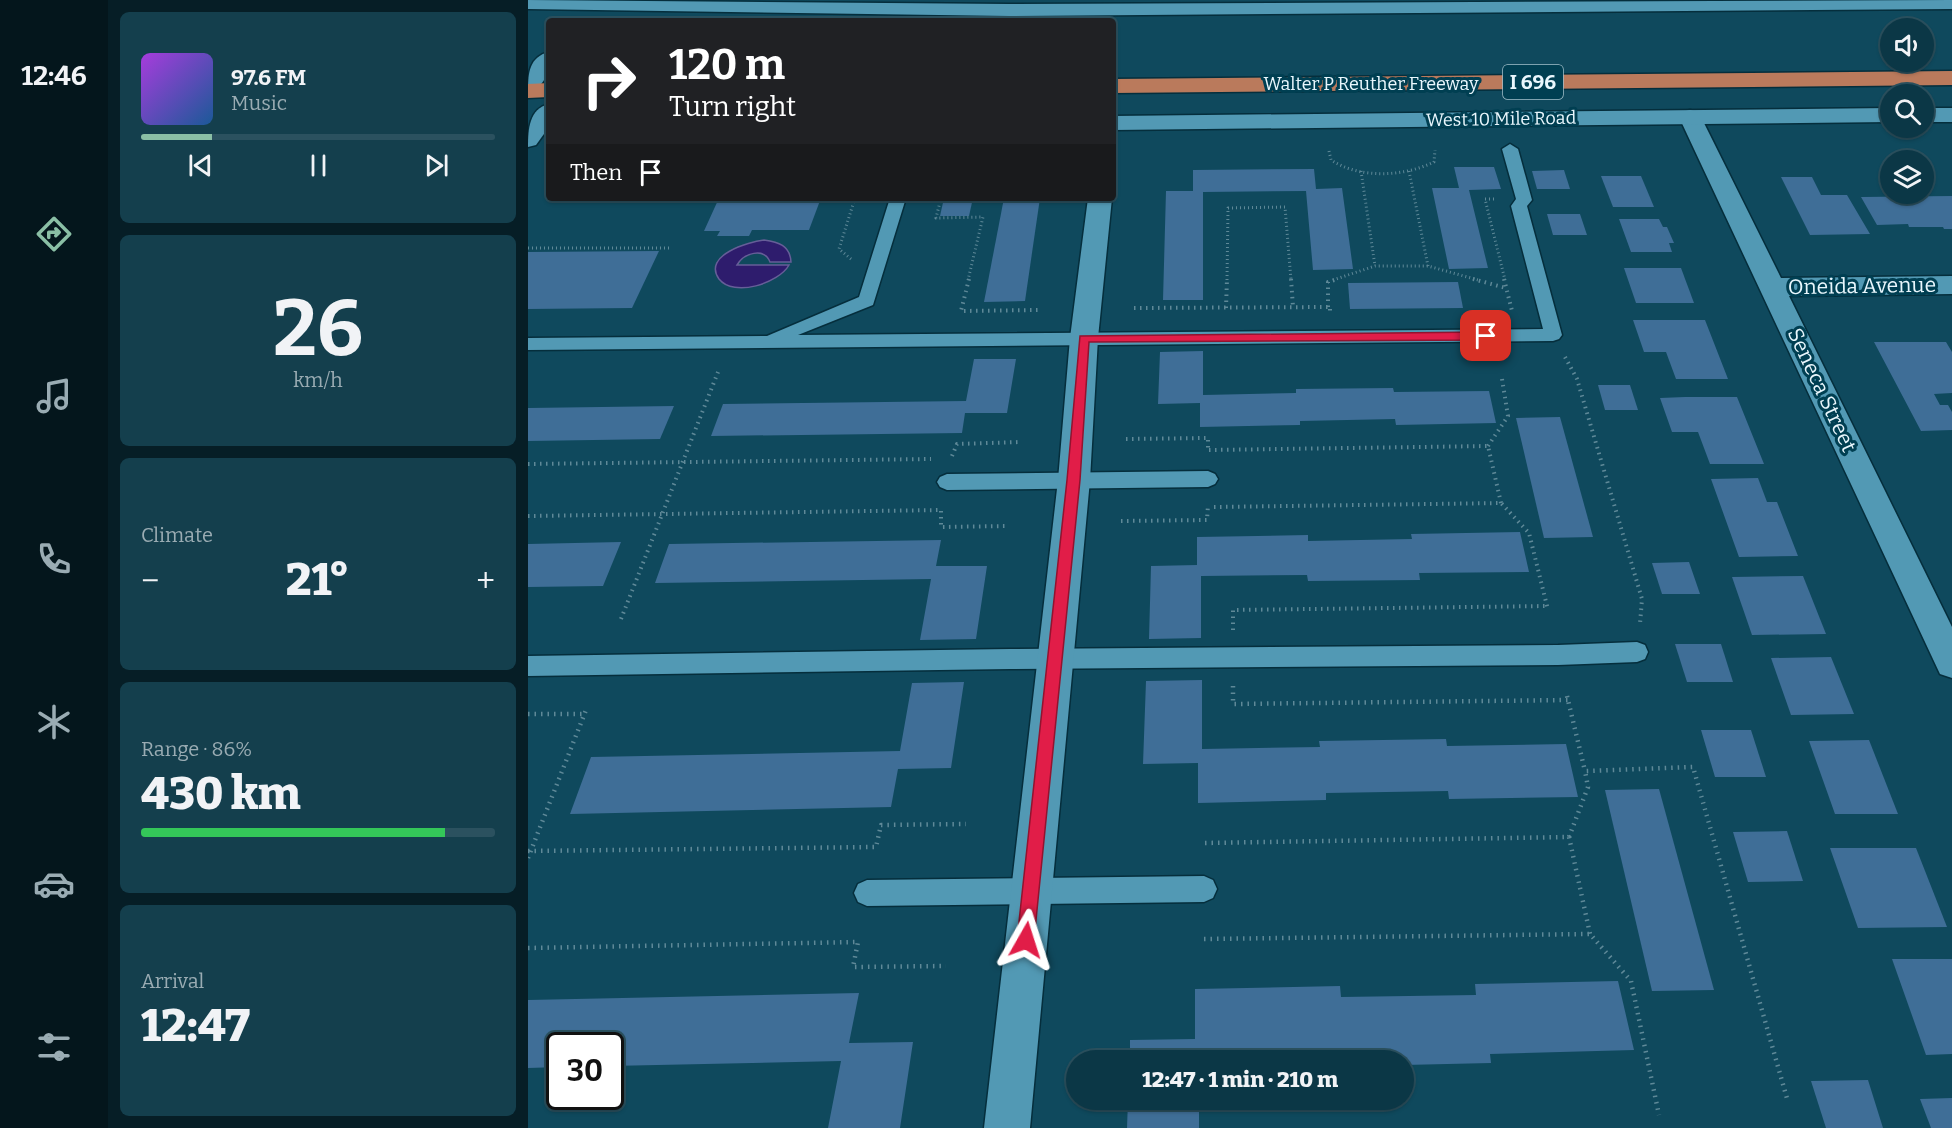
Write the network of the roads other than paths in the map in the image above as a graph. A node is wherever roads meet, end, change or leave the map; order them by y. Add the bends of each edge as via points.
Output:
1 (528, 3) edge
2 (1952, 3) edge
3 (717, 6) junction
4 (626, 11) edge
5 (569, 14) edge
6 (679, 18) edge
7 (546, 62) edge
8 (1952, 78) edge
9 (528, 84) edge
10 (1116, 86) edge
11 (546, 90) edge
12 (528, 91) edge
13 (1880, 115) edge
14 (1934, 115) edge
15 (1952, 115) edge
16 (1690, 117) junction
17 (1116, 123) edge
18 (1510, 149) dead end
19 (897, 201) edge
20 (1100, 201) edge
21 (1952, 285) edge
22 (1773, 287) junction
23 (1084, 338) junction
24 (763, 343) junction
25 (528, 344) edge
26 (1208, 479) dead end
27 (1074, 480) junction
28 (947, 482) dead end
29 (1637, 651) dead end
30 (1056, 659) junction
31 (1952, 663) edge
32 (528, 666) edge
33 (1204, 889) dead end
34 (867, 893) dead end
35 (1030, 893) junction
36 (1007, 1128) edge

1 - 5 main road
2 - 3 main road via 1009,10
3 - 4 main road
3 - 6 main road
4 - 5 main road
7 - 9 main road
8 - 10 highway, Walter P Reuther Freeway / I 696
11 - 12 highway
13 - 16 main road, West 10 Mile Road
14 - 15 main road
16 - 17 main road, West 10 Mile Road
16 - 22 main road, Seneca Street
18 - 23 lane via 1524,200 1519,206 1553,335
19 - 24 lane via 867,301
20 - 23 main road
21 - 22 main road, Oneida Avenue
22 - 31 main road, Seneca Street
23 - 24 lane
23 - 27 main road
24 - 25 lane
26 - 27 lane
27 - 28 lane
27 - 30 main road
29 - 30 lane via 1558,656
30 - 32 lane
30 - 35 main road
33 - 35 lane
34 - 35 lane
35 - 36 main road

